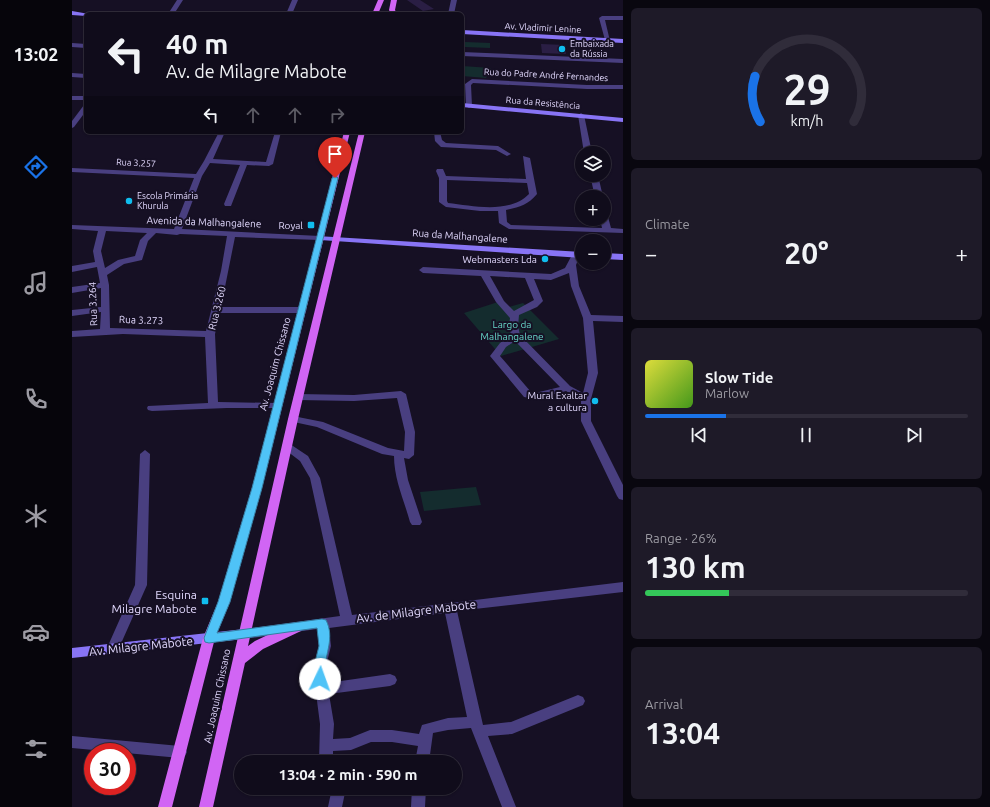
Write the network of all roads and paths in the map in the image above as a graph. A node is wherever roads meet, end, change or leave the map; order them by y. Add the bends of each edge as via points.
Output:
1 (180, 0) edge
2 (295, 0) edge
3 (381, 0) edge
4 (394, 0) edge
5 (454, 0) edge
6 (172, 12) edge
7 (290, 12) edge
8 (376, 12) edge
9 (394, 12) edge
10 (451, 12) edge
11 (72, 13) edge
12 (84, 14) edge
13 (623, 18) edge
14 (464, 32) edge
15 (608, 40) junction
16 (623, 41) edge
17 (72, 45) edge
18 (84, 46) edge
19 (464, 54) edge
20 (623, 61) edge
21 (72, 75) edge
22 (84, 76) edge
23 (623, 87) edge
24 (72, 98) edge
25 (84, 98) edge
26 (466, 106) edge
27 (83, 115) edge
28 (581, 116) junction
29 (623, 120) edge
30 (72, 126) edge
31 (221, 134) edge
32 (277, 134) edge
33 (346, 134) edge
34 (362, 134) edge
35 (437, 134) edge
36 (587, 146) edge
37 (507, 154) dead end
38 (526, 158) dead end
39 (208, 161) junction
40 (244, 163) junction
41 (72, 170) edge
42 (198, 176) junction
43 (531, 181) junction
44 (228, 204) dead end
45 (502, 209) junction
46 (606, 226) edge
47 (72, 227) edge
48 (102, 229) junction
49 (607, 230) junction
50 (623, 231) edge
51 (154, 232) junction
52 (177, 233) junction
53 (231, 235) junction
54 (320, 238) junction
55 (336, 239) junction
56 (575, 255) edge
57 (611, 256) edge
58 (623, 257) edge
59 (575, 262) edge
60 (99, 264) junction
61 (573, 266) junction
62 (72, 269) edge
63 (423, 270) dead end
64 (102, 274) junction
65 (484, 274) junction
66 (529, 276) junction
67 (105, 285) junction
68 (72, 290) edge
69 (106, 309) junction
70 (217, 310) junction
71 (303, 310) junction
72 (72, 313) edge
73 (514, 317) junction
74 (588, 318) junction
75 (623, 319) edge
76 (105, 331) junction
77 (72, 334) edge
78 (210, 334) junction
79 (516, 336) junction
80 (567, 388) junction
81 (298, 397) junction
82 (586, 399) junction
83 (213, 405) junction
84 (276, 406) junction
85 (152, 408) dead end
86 (293, 419) junction
87 (287, 446) junction
88 (145, 454) dead end
89 (399, 454) junction
90 (623, 496) edge
91 (416, 522) dead end
92 (623, 587) edge
93 (450, 607) junction
94 (347, 620) junction
95 (322, 623) junction
96 (297, 627) junction
97 (244, 634) junction
98 (209, 638) junction
99 (113, 648) junction
100 (72, 653) edge
101 (238, 661) junction
102 (390, 680) dead end
103 (322, 688) junction
104 (578, 701) dead end
105 (476, 726) junction
106 (425, 741) junction
107 (72, 742) edge
108 (327, 745) junction
109 (180, 752) junction
110 (326, 755) edge
111 (423, 755) edge
112 (338, 795) edge
113 (419, 795) edge
114 (165, 807) edge
115 (206, 807) edge
116 (335, 807) edge
117 (418, 807) edge
118 (509, 807) edge

1 - 6 street
2 - 7 street
3 - 8 main road
4 - 9 main road
5 - 10 street
11 - 12 street
13 - 15 street via 602,18
14 - 15 street, Av. Vladimir Lenine
15 - 16 street, Av. Vladimir Lenine
17 - 18 street
19 - 20 street
21 - 22 street
23 - 26 street, Rua do Padre André Fernandes via 472,81 468,84
24 - 25 street
26 - 28 street, Rua da Resistência
27 - 30 street
28 - 29 street, Rua da Resistência
28 - 36 street
31 - 39 street
32 - 40 street via 268,164
33 - 54 main road, Av. Joaquim Chissano
34 - 55 main road, Av. Joaquim Chissano
35 - 37 street via 439,141 444,145 498,148
38 - 43 street
39 - 40 street
39 - 42 street
40 - 44 street
41 - 42 street, Rua 3.257
42 - 52 street
43 - 45 street via 533,194 530,198 519,205
43 - 45 street via 442,175 443,202 446,204
45 - 49 street via 503,223 509,227
46 - 49 street
47 - 48 street, Avenida da Malhangalene
48 - 51 street, Avenida da Malhangalene
48 - 60 street, Rua 3.264 via 97,251
49 - 50 street
51 - 52 street, Avenida da Malhangalene
51 - 64 street via 144,240 138,258 121,262
52 - 53 street, Avenida da Malhangalene
53 - 54 street, Avenida da Malhangalene
53 - 70 street, Rua 3.260
54 - 55 street, Avenida da Malhangalene
54 - 71 main road, Av. Joaquim Chissano
55 - 56 street, Rua da Malhangalene
55 - 81 main road, Av. Joaquim Chissano
57 - 58 street
59 - 61 street
60 - 62 street
60 - 64 street, Rua 3.264
61 - 66 street via 563,274
61 - 74 street via 575,286
63 - 65 street
64 - 67 street, Rua 3.264
65 - 66 street
65 - 73 street via 500,302
66 - 73 street via 539,301 522,308
67 - 68 street
67 - 69 street, Rua 3.264
69 - 72 street
69 - 76 street, Rua 3.264
70 - 71 street
70 - 78 street, Rua 3.260
71 - 84 main road, Av. Joaquim Chissano
73 - 79 street
74 - 75 street
74 - 82 street via 593,373
76 - 77 street, Rua 3.273
76 - 78 street, Rua 3.273 via 149,330
78 - 83 street, Rua 3.260
79 - 80 street
79 - 80 street via 503,345 495,356 528,395 535,396
80 - 82 street
81 - 86 main road, Av. Joaquim Chissano
81 - 89 street via 354,398 401,394 410,432 410,454
82 - 90 street via 586,420
83 - 84 street
83 - 85 street
84 - 98 main road, Av. Joaquim Chissano via 257,488 224,602
86 - 87 main road, Av. Joaquim Chissano
86 - 89 street via 318,424
87 - 94 street via 304,459 315,478
87 - 97 main road, Av. Joaquim Chissano
88 - 99 street via 141,586
89 - 91 street via 404,487
92 - 93 street, Av. de Milagre Mabote
93 - 94 street, Av. de Milagre Mabote
93 - 105 street
94 - 95 street, Av. de Milagre Mabote
95 - 96 street, Av. de Milagre Mabote
95 - 103 street via 325,646 319,670
96 - 97 street, Av. de Milagre Mabote
96 - 101 main road via 259,646
97 - 98 street, Av. de Milagre Mabote
97 - 101 main road, Av. Joaquim Chissano
98 - 99 street, Av. Milagre Mabote
98 - 109 main road, Av. Joaquim Chissano
99 - 100 street, Av. Milagre Mabote
101 - 115 main road, Av. Joaquim Chissano
102 - 103 street
103 - 108 street
104 - 105 street via 512,728
105 - 106 street via 448,724 427,729
105 - 118 street
106 - 108 street via 370,736 351,744
106 - 111 street
107 - 109 street
108 - 110 street
109 - 114 main road, Av. Joaquim Chissano
112 - 116 street
113 - 117 street

